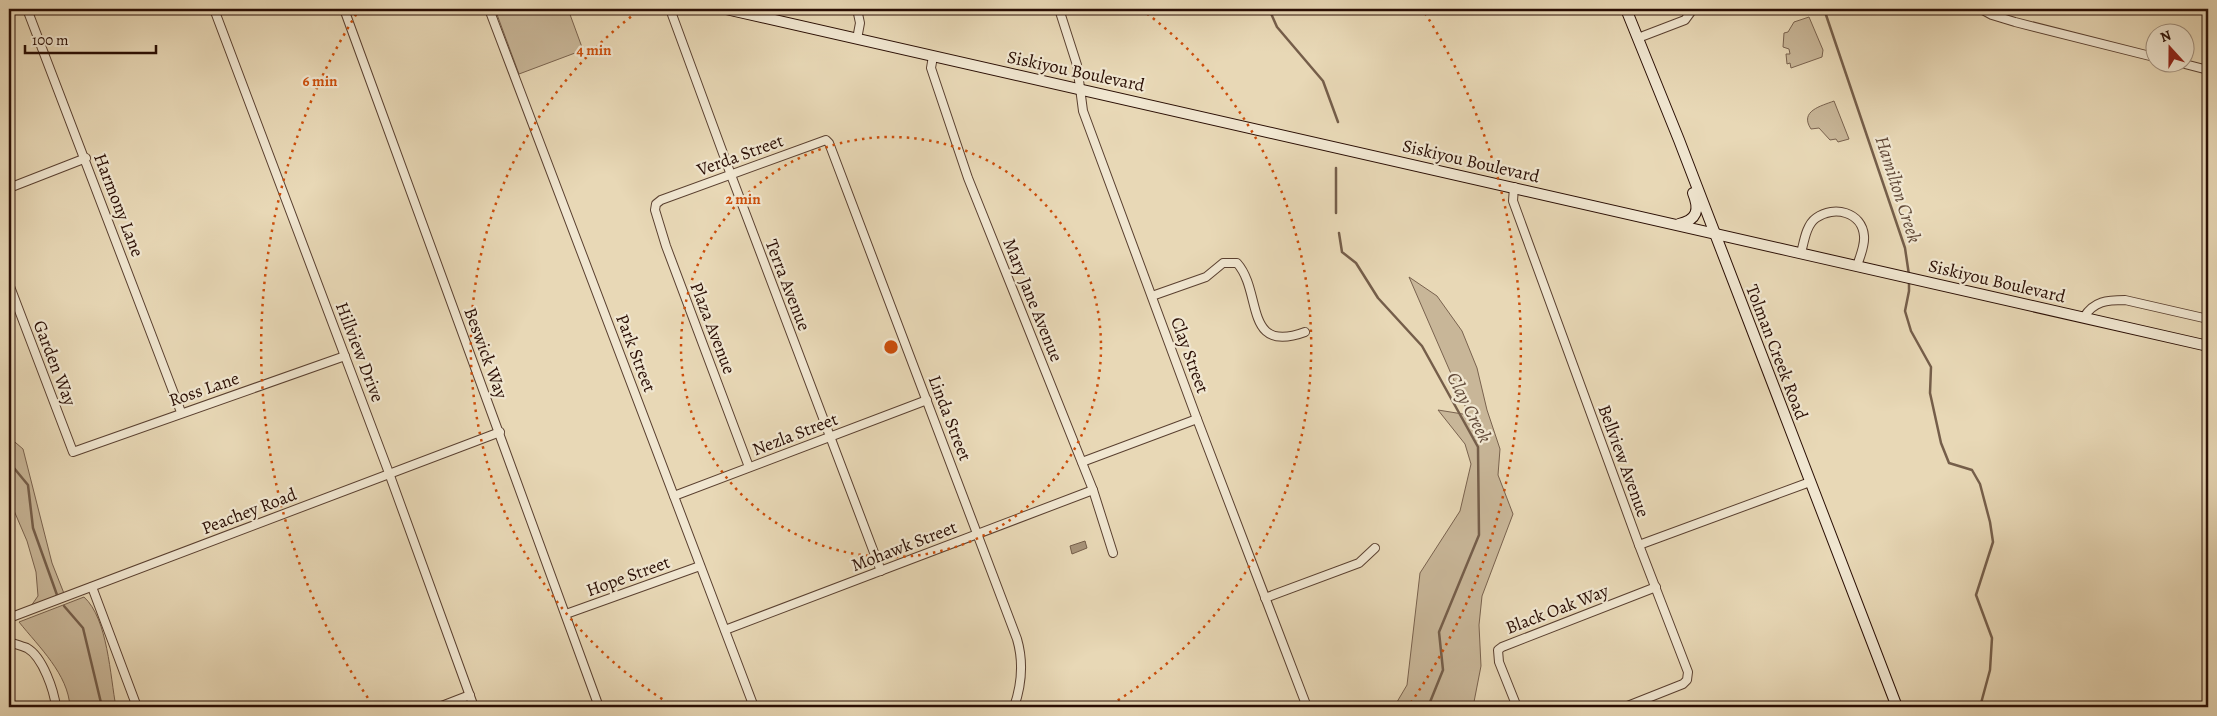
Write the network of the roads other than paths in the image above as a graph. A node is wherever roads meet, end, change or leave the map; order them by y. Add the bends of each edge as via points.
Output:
1 (27, 9) edge
2 (214, 9) edge
3 (344, 9) edge
4 (489, 9) edge
5 (670, 9) edge
6 (726, 9) edge
7 (857, 9) edge
8 (1059, 9) edge
9 (1626, 9) edge
10 (1693, 9) edge
11 (1981, 9) edge
12 (1638, 38) junction
13 (857, 39) junction
14 (2144, 54) edge
15 (934, 56) junction
16 (2194, 66) edge
17 (2208, 70) edge
18 (1080, 89) junction
19 (1679, 140) junction
20 (829, 143) joint
21 (86, 158) junction
22 (730, 175) junction
23 (9, 188) edge
24 (1514, 188) junction
25 (661, 200) joint
26 (1676, 224) junction
27 (1715, 233) junction
28 (1801, 253) junction
29 (1857, 266) junction
30 (9, 284) edge
31 (1152, 296) junction
32 (2084, 317) junction
33 (2208, 319) edge
34 (1305, 332) dead end
35 (2208, 346) edge
36 (345, 356) junction
37 (927, 400) junction
38 (182, 412) junction
39 (1197, 419) junction
40 (500, 432) junction
41 (829, 436) junction
42 (73, 452) joint
43 (1082, 462) junction
44 (749, 467) junction
45 (389, 473) junction
46 (1810, 482) junction
47 (1093, 490) junction
48 (674, 496) junction
49 (977, 535) junction
50 (1639, 545) junction
51 (1375, 548) dead end
52 (1113, 553) dead end
53 (700, 566) junction
54 (881, 571) junction
55 (92, 587) junction
56 (1656, 587) junction
57 (1265, 598) junction
58 (566, 614) junction
59 (9, 618) edge
60 (724, 630) junction
61 (9, 642) edge
62 (470, 695) junction
63 (56, 707) edge
64 (137, 707) edge
65 (439, 707) edge
66 (474, 707) edge
67 (599, 707) edge
68 (754, 707) edge
69 (1014, 707) edge
70 (1307, 707) edge
71 (1517, 707) edge
72 (1625, 707) edge
73 (1897, 707) edge

1 - 21 street, Harmony Lane
2 - 36 street, Hillview Drive
3 - 40 street, Beswick Way
4 - 48 street, Park Street
5 - 22 street, Terra Avenue
6 - 13 main road, Siskiyou Boulevard
7 - 13 street via 860,23
8 - 18 street, Clay Street via 1072,45
9 - 12 main road, Tolman Creek Road
10 - 12 street via 1685,20
11 - 14 street via 2015,22
12 - 19 main road, Tolman Creek Road
13 - 15 main road, Siskiyou Boulevard
15 - 18 main road, Siskiyou Boulevard
15 - 43 street, Mary Jane Avenue via 931,68 934,80 968,178
16 - 17 street
18 - 24 main road, Siskiyou Boulevard
18 - 31 street, Clay Street via 1083,111
19 - 26 main road via 1679,158 1697,209 1693,219
19 - 27 main road, Tolman Creek Road
20 - 22 street, Verda Street via 822,140
20 - 37 street, Linda Street
21 - 23 street
21 - 38 street, Harmony Lane
22 - 25 street, Verda Street
22 - 41 street, Terra Avenue
24 - 26 main road, Siskiyou Boulevard
24 - 50 street, Bellview Avenue via 1513,201
25 - 44 street, Plaza Avenue via 655,210 660,227
26 - 27 main road, Siskiyou Boulevard
27 - 28 main road, Siskiyou Boulevard
27 - 46 main road, Tolman Creek Road
28 - 29 main road, Siskiyou Boulevard
28 - 29 street via 1815,218 1827,213 1848,213 1858,219 1864,236
29 - 32 main road, Siskiyou Boulevard
30 - 42 street, Garden Way
31 - 34 street via 1206,277 1223,263 1237,263 1244,273 1256,316 1264,330 1280,337
31 - 39 street, Clay Street
32 - 33 street via 2094,304 2125,300
32 - 35 main road, Siskiyou Boulevard
36 - 38 street, Ross Lane
36 - 45 street, Hillview Drive
37 - 41 street, Nezla Street
37 - 49 street, Linda Street
38 - 42 street, Ross Lane
39 - 43 street
39 - 57 street, Clay Street
40 - 45 street, Peachey Road
40 - 58 street, Beswick Way
41 - 44 street, Nezla Street
41 - 54 street, Terra Avenue
43 - 47 street, Mary Jane Avenue
44 - 48 street, Nezla Street
45 - 55 street, Peachey Road
45 - 62 street, Hillview Drive
46 - 50 street
46 - 73 main road, Tolman Creek Road
47 - 49 street, Mohawk Street
47 - 52 street, Mary Jane Avenue
48 - 53 street, Park Street
49 - 54 street, Mohawk Street
49 - 69 street, Linda Street via 1021,654 1021,683
50 - 56 street, Bellview Avenue
51 - 57 street via 1359,563
53 - 58 street, Hope Street
53 - 60 street, Park Street
54 - 60 street, Mohawk Street
55 - 59 street, Peachey Road
55 - 64 street
56 - 71 street, Black Oak Way via 1498,650 1499,662
56 - 72 street, Bellview Avenue via 1688,676 1677,688
57 - 70 street, Clay Street
58 - 67 street, Beswick Way
60 - 68 street, Park Street
61 - 63 street via 34,654 51,683
62 - 65 street
62 - 66 street, Hillview Drive

